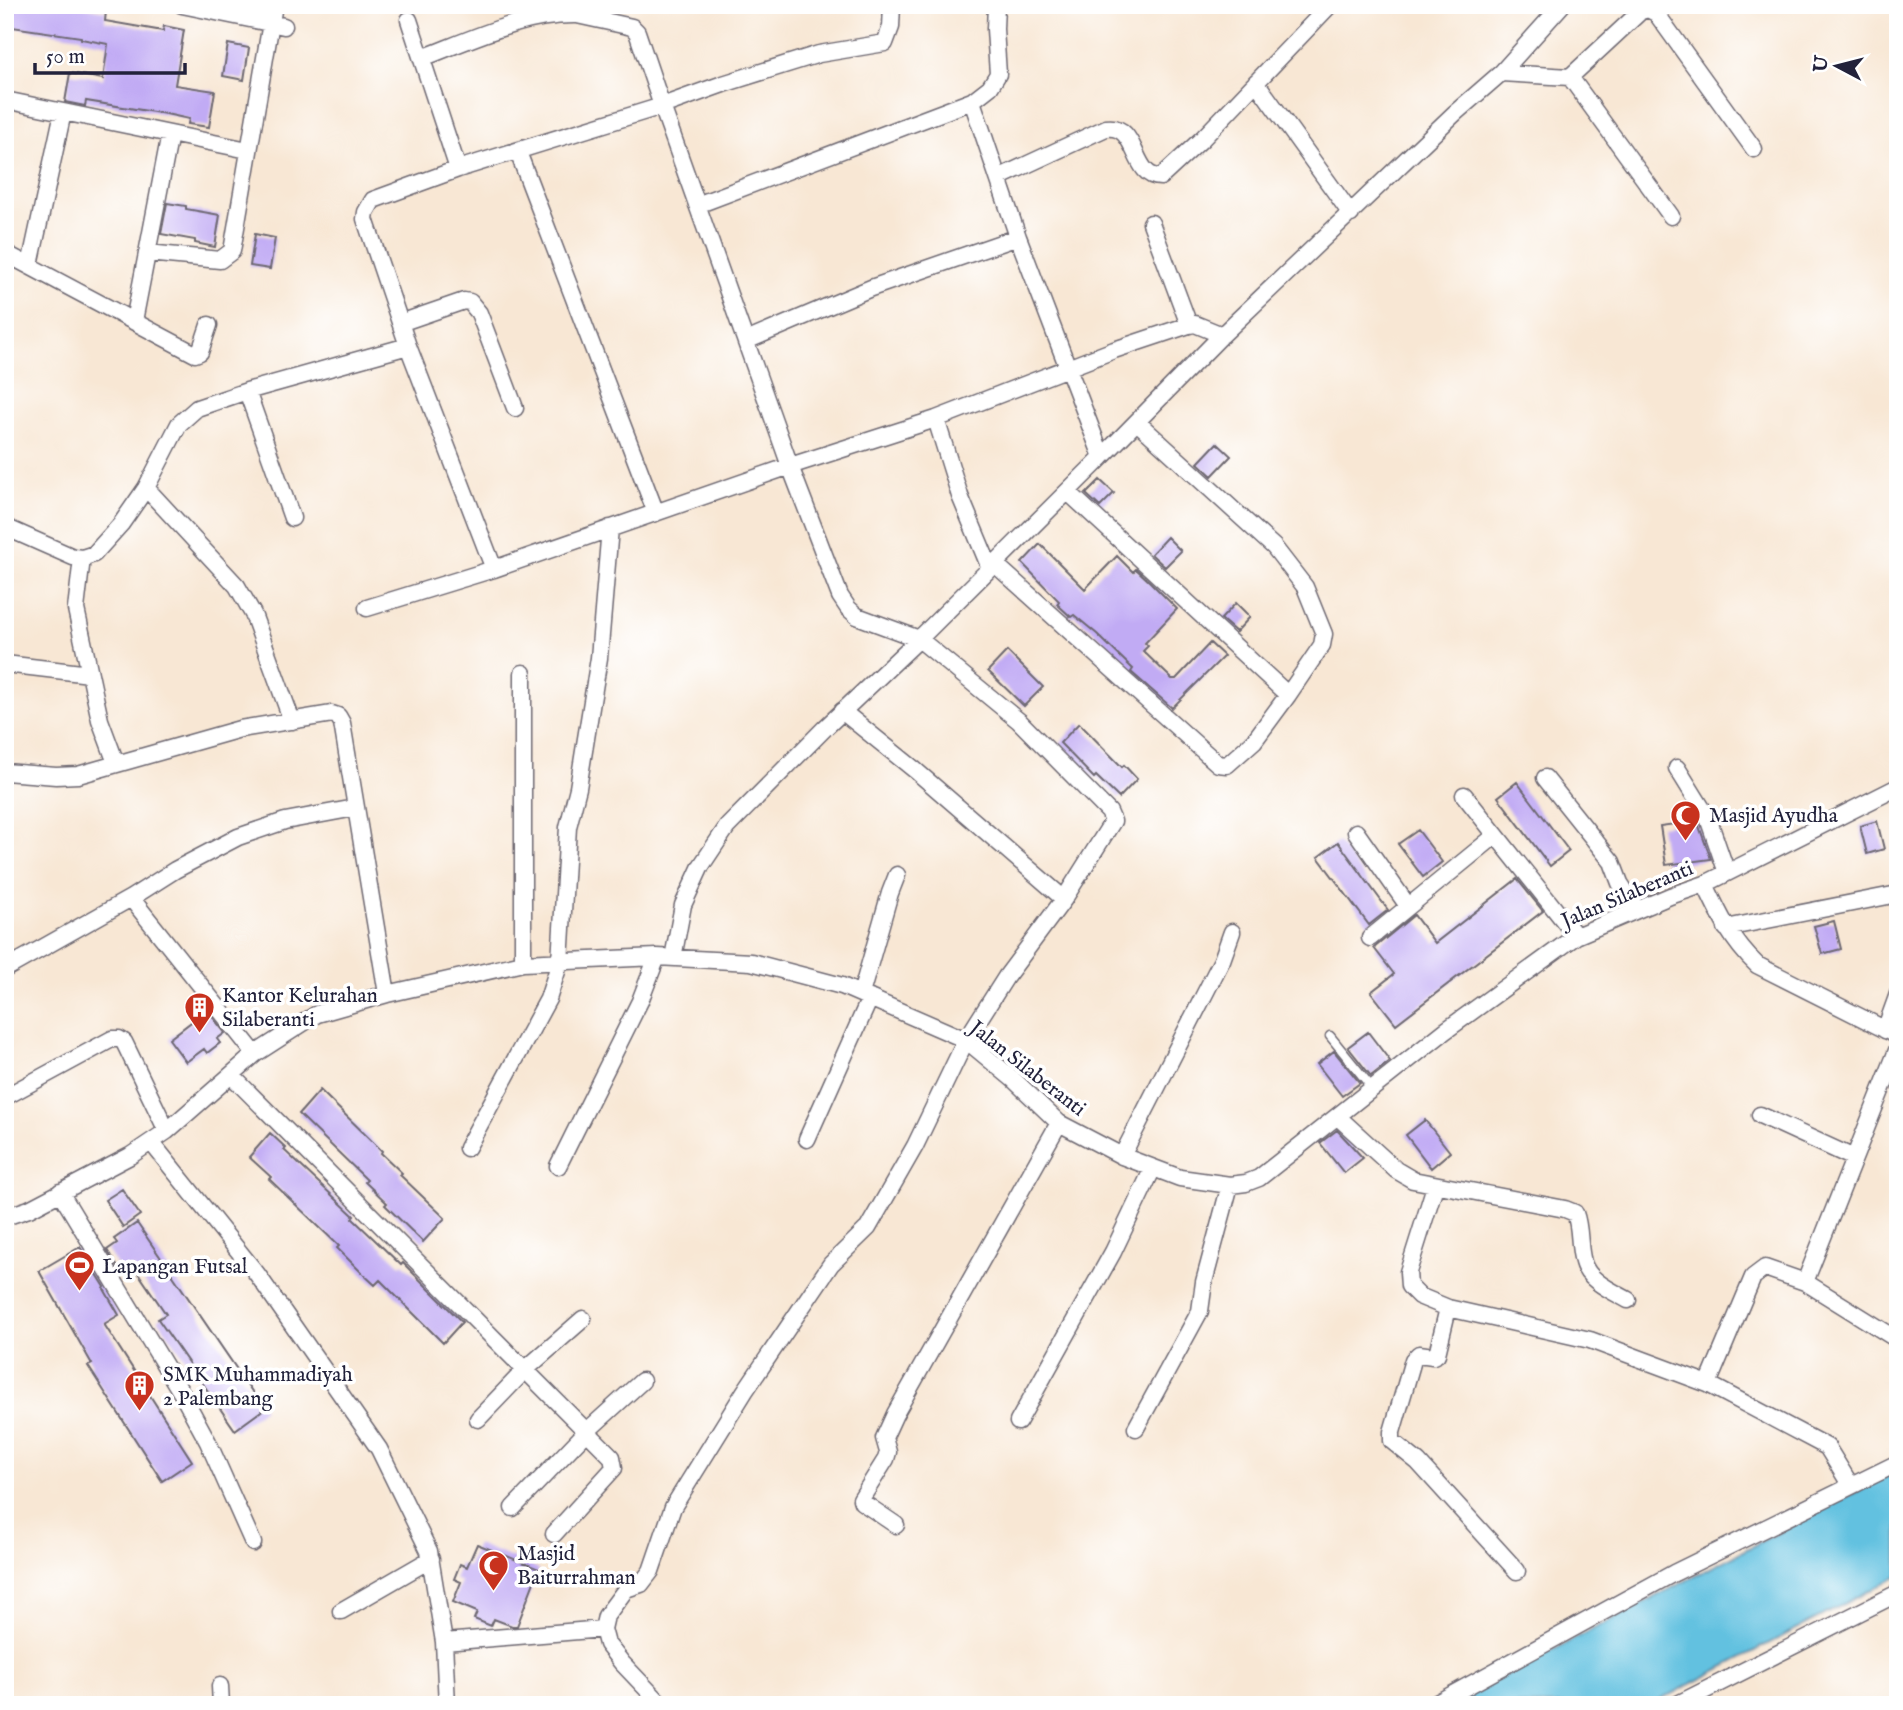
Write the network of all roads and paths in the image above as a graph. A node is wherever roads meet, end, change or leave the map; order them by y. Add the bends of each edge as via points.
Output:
1 (182, 5) edge
2 (274, 5) edge
3 (892, 5) edge
4 (996, 5) edge
5 (1330, 5) edge
6 (1562, 5) edge
7 (577, 10) edge
8 (409, 20) dead end
9 (277, 25) junction
10 (422, 58) junction
11 (1501, 73) junction
12 (1570, 77) junction
13 (1256, 82) junction
14 (5, 100) edge
15 (972, 101) junction
16 (662, 106) junction
17 (63, 112) junction
18 (170, 134) junction
19 (1754, 149) dead end
20 (248, 150) junction
21 (518, 152) junction
22 (458, 169) junction
23 (998, 177) junction
24 (697, 205) junction
25 (1351, 214) junction
26 (1671, 216) dead end
27 (1151, 223) dead end
28 (1018, 237) junction
29 (5, 253) edge
30 (147, 253) junction
31 (30, 265) junction
32 (134, 321) junction
33 (400, 323) junction
34 (209, 325) dead end
35 (1189, 325) junction
36 (1222, 335) junction
37 (746, 341) junction
38 (408, 345) junction
39 (1067, 367) junction
40 (247, 391) junction
41 (515, 408) dead end
42 (936, 419) junction
43 (1137, 422) junction
44 (1102, 457) junction
45 (790, 466) junction
46 (146, 488) junction
47 (1068, 492) junction
48 (656, 513) junction
49 (292, 518) dead end
50 (5, 527) edge
51 (610, 528) junction
52 (82, 558) junction
53 (993, 566) junction
54 (494, 569) junction
55 (368, 608) dead end
56 (919, 639) junction
57 (5, 664) edge
58 (523, 673) dead end
59 (90, 674) junction
60 (1289, 695) junction
61 (842, 711) junction
62 (292, 721) junction
63 (116, 763) junction
64 (1677, 768) dead end
65 (5, 772) edge
66 (1545, 778) dead end
67 (1898, 787) edge
68 (1464, 795) dead end
69 (355, 808) junction
70 (1356, 832) dead end
71 (1496, 835) junction
72 (1727, 873) junction
73 (897, 875) dead end
74 (1705, 884) junction
75 (1898, 894) edge
76 (131, 898) junction
77 (1064, 899) junction
78 (1408, 906) junction
79 (1637, 910) junction
80 (1726, 928) junction
81 (1232, 932) dead end
82 (1576, 936) junction
83 (1370, 938) dead end
84 (657, 957) junction
85 (674, 958) junction
86 (561, 962) junction
87 (523, 963) junction
88 (5, 969) edge
89 (387, 994) junction
90 (1898, 994) edge
91 (866, 996) junction
92 (1891, 1033) edge
93 (1330, 1037) dead end
94 (966, 1040) junction
95 (1898, 1048) edge
96 (256, 1054) junction
97 (233, 1076) junction
98 (1373, 1088) junction
99 (5, 1097) edge
100 (1760, 1115) dead end
101 (1338, 1117) junction
102 (1059, 1123) junction
103 (167, 1131) junction
104 (807, 1139) dead end
105 (151, 1142) junction
106 (467, 1148) dead end
107 (1122, 1156) junction
108 (1854, 1158) junction
109 (558, 1167) dead end
110 (1153, 1168) junction
111 (1230, 1185) junction
112 (1435, 1185) junction
113 (60, 1192) junction
114 (5, 1217) edge
115 (1805, 1282) junction
116 (1628, 1300) dead end
117 (1448, 1308) junction
118 (583, 1319) dead end
119 (1898, 1340) edge
120 (526, 1369) junction
121 (642, 1381) dead end
122 (1708, 1384) junction
123 (478, 1419) dead end
124 (1018, 1422) dead end
125 (1136, 1429) dead end
126 (587, 1431) junction
127 (1898, 1463) edge
128 (1851, 1486) junction
129 (513, 1508) dead end
130 (896, 1525) dead end
131 (554, 1534) dead end
132 (253, 1543) dead end
133 (430, 1559) junction
134 (1517, 1572) dead end
135 (1898, 1593) edge
136 (341, 1611) dead end
137 (603, 1629) junction
138 (444, 1642) junction
139 (220, 1686) dead end
140 (221, 1705) edge
141 (447, 1705) edge
142 (663, 1705) edge
143 (1433, 1705) edge
144 (1676, 1705) edge

1 - 9 street
2 - 9 street
3 - 16 street via 885,43 819,54
4 - 15 street via 998,74
5 - 13 street
6 - 11 street
7 - 10 street via 514,23
7 - 16 street via 632,27
8 - 10 street
9 - 20 street
10 - 22 street
11 - 12 street
11 - 25 street
12 - 19 street via 1648,9 1656,13
12 - 26 street
13 - 23 street via 1161,177 1147,173 1124,131 1115,127
13 - 25 street
14 - 17 street
15 - 23 street
15 - 24 street
16 - 21 street
16 - 24 street
17 - 18 street
17 - 31 street
18 - 20 street
18 - 30 street
20 - 30 street via 228,256 220,260
21 - 22 street
21 - 48 street
22 - 33 street via 380,195 366,212
23 - 28 street
24 - 37 street
25 - 36 street
27 - 35 street
28 - 37 street via 871,288
28 - 39 street
29 - 31 street
30 - 32 street
31 - 32 street
32 - 34 street via 195,354 200,352
33 - 38 street
33 - 41 street via 470,302 479,313
35 - 36 street
35 - 39 street
36 - 43 street
37 - 45 street
38 - 40 street
38 - 54 street
39 - 42 street
39 - 44 street
40 - 46 street via 187,415
40 - 49 street
42 - 45 street
42 - 53 street via 960,496
43 - 44 street
43 - 60 street via 1274,547 1305,587 1324,634 1322,645
44 - 47 street
45 - 48 street
45 - 56 street via 848,608 857,616
46 - 52 street via 112,534 93,554
46 - 62 street via 237,586 253,614
47 - 53 street
47 - 60 street
48 - 51 street
50 - 52 street
51 - 54 street
51 - 86 street via 600,658 568,827
52 - 59 street via 76,609
53 - 56 street
53 - 60 street via 1218,764 1227,765 1254,741
54 - 55 street
56 - 61 street
56 - 77 street via 1018,721 1109,812 1113,821
57 - 59 street
58 - 87 street
59 - 63 street
61 - 77 street
61 - 85 street via 727,827 683,905
62 - 63 street via 240,729
62 - 69 street via 332,713 338,716
63 - 65 street via 78,775
64 - 72 street via 1708,818
66 - 79 street via 1612,862
67 - 72 street, Jalan Silaberanti
68 - 71 street
69 - 76 street via 285,821 238,837
69 - 89 street
70 - 78 street
71 - 78 street
71 - 82 street
72 - 74 street, Jalan Silaberanti
73 - 91 street
74 - 79 street, Jalan Silaberanti
74 - 80 street
75 - 80 street
76 - 88 street
76 - 96 street
77 - 94 street
78 - 83 street
79 - 82 street, Jalan Silaberanti
80 - 92 street via 1756,965
81 - 107 street
82 - 98 street, Jalan Silaberanti
84 - 85 street, Jalan Silaberanti
84 - 86 street, Jalan Silaberanti
84 - 109 street
85 - 91 street, Jalan Silaberanti via 751,962
86 - 87 street, Jalan Silaberanti
86 - 106 street via 548,999
87 - 89 street, Jalan Silaberanti
89 - 96 street, Jalan Silaberanti via 317,1014
90 - 92 street
91 - 94 street, Jalan Silaberanti
91 - 104 street
93 - 98 lane
94 - 102 street, Jalan Silaberanti
94 - 137 street via 915,1146 868,1228 831,1264 745,1391 673,1507 651,1572 641,1584 626,1589 606,1616
95 - 108 street
96 - 97 street, Jalan Silaberanti
97 - 103 street, Jalan Silaberanti
97 - 120 street
98 - 101 street, Jalan Silaberanti
99 - 103 street via 119,1039
100 - 108 street
101 - 111 street, Jalan Silaberanti via 1259,1178
101 - 112 street via 1395,1170
102 - 107 street, Jalan Silaberanti
102 - 130 street via 884,1438 886,1459 861,1499
103 - 105 street, Jalan Silaberanti
105 - 113 street, Jalan Silaberanti
105 - 133 street via 257,1274 379,1449
107 - 110 street, Jalan Silaberanti
108 - 115 street
110 - 111 street, Jalan Silaberanti via 1180,1178
110 - 124 street via 1113,1252
111 - 125 street via 1200,1311
112 - 116 street via 1574,1213 1588,1273
112 - 117 street via 1408,1272 1409,1286 1419,1296
113 - 114 street, Jalan Silaberanti
113 - 132 street via 181,1392
115 - 119 street
115 - 122 street via 1765,1268 1758,1271
117 - 122 street via 1590,1340
117 - 134 street via 1437,1354 1419,1354 1413,1360 1392,1441 1427,1472
118 - 120 street
120 - 123 street
120 - 126 street
121 - 126 street
122 - 128 street via 1827,1447
126 - 129 street
126 - 131 street via 612,1457 614,1468
127 - 128 street
128 - 143 street via 1674,1573
133 - 136 street
133 - 138 street
135 - 144 street
137 - 138 street
137 - 142 street via 607,1644
138 - 141 street
139 - 140 street

